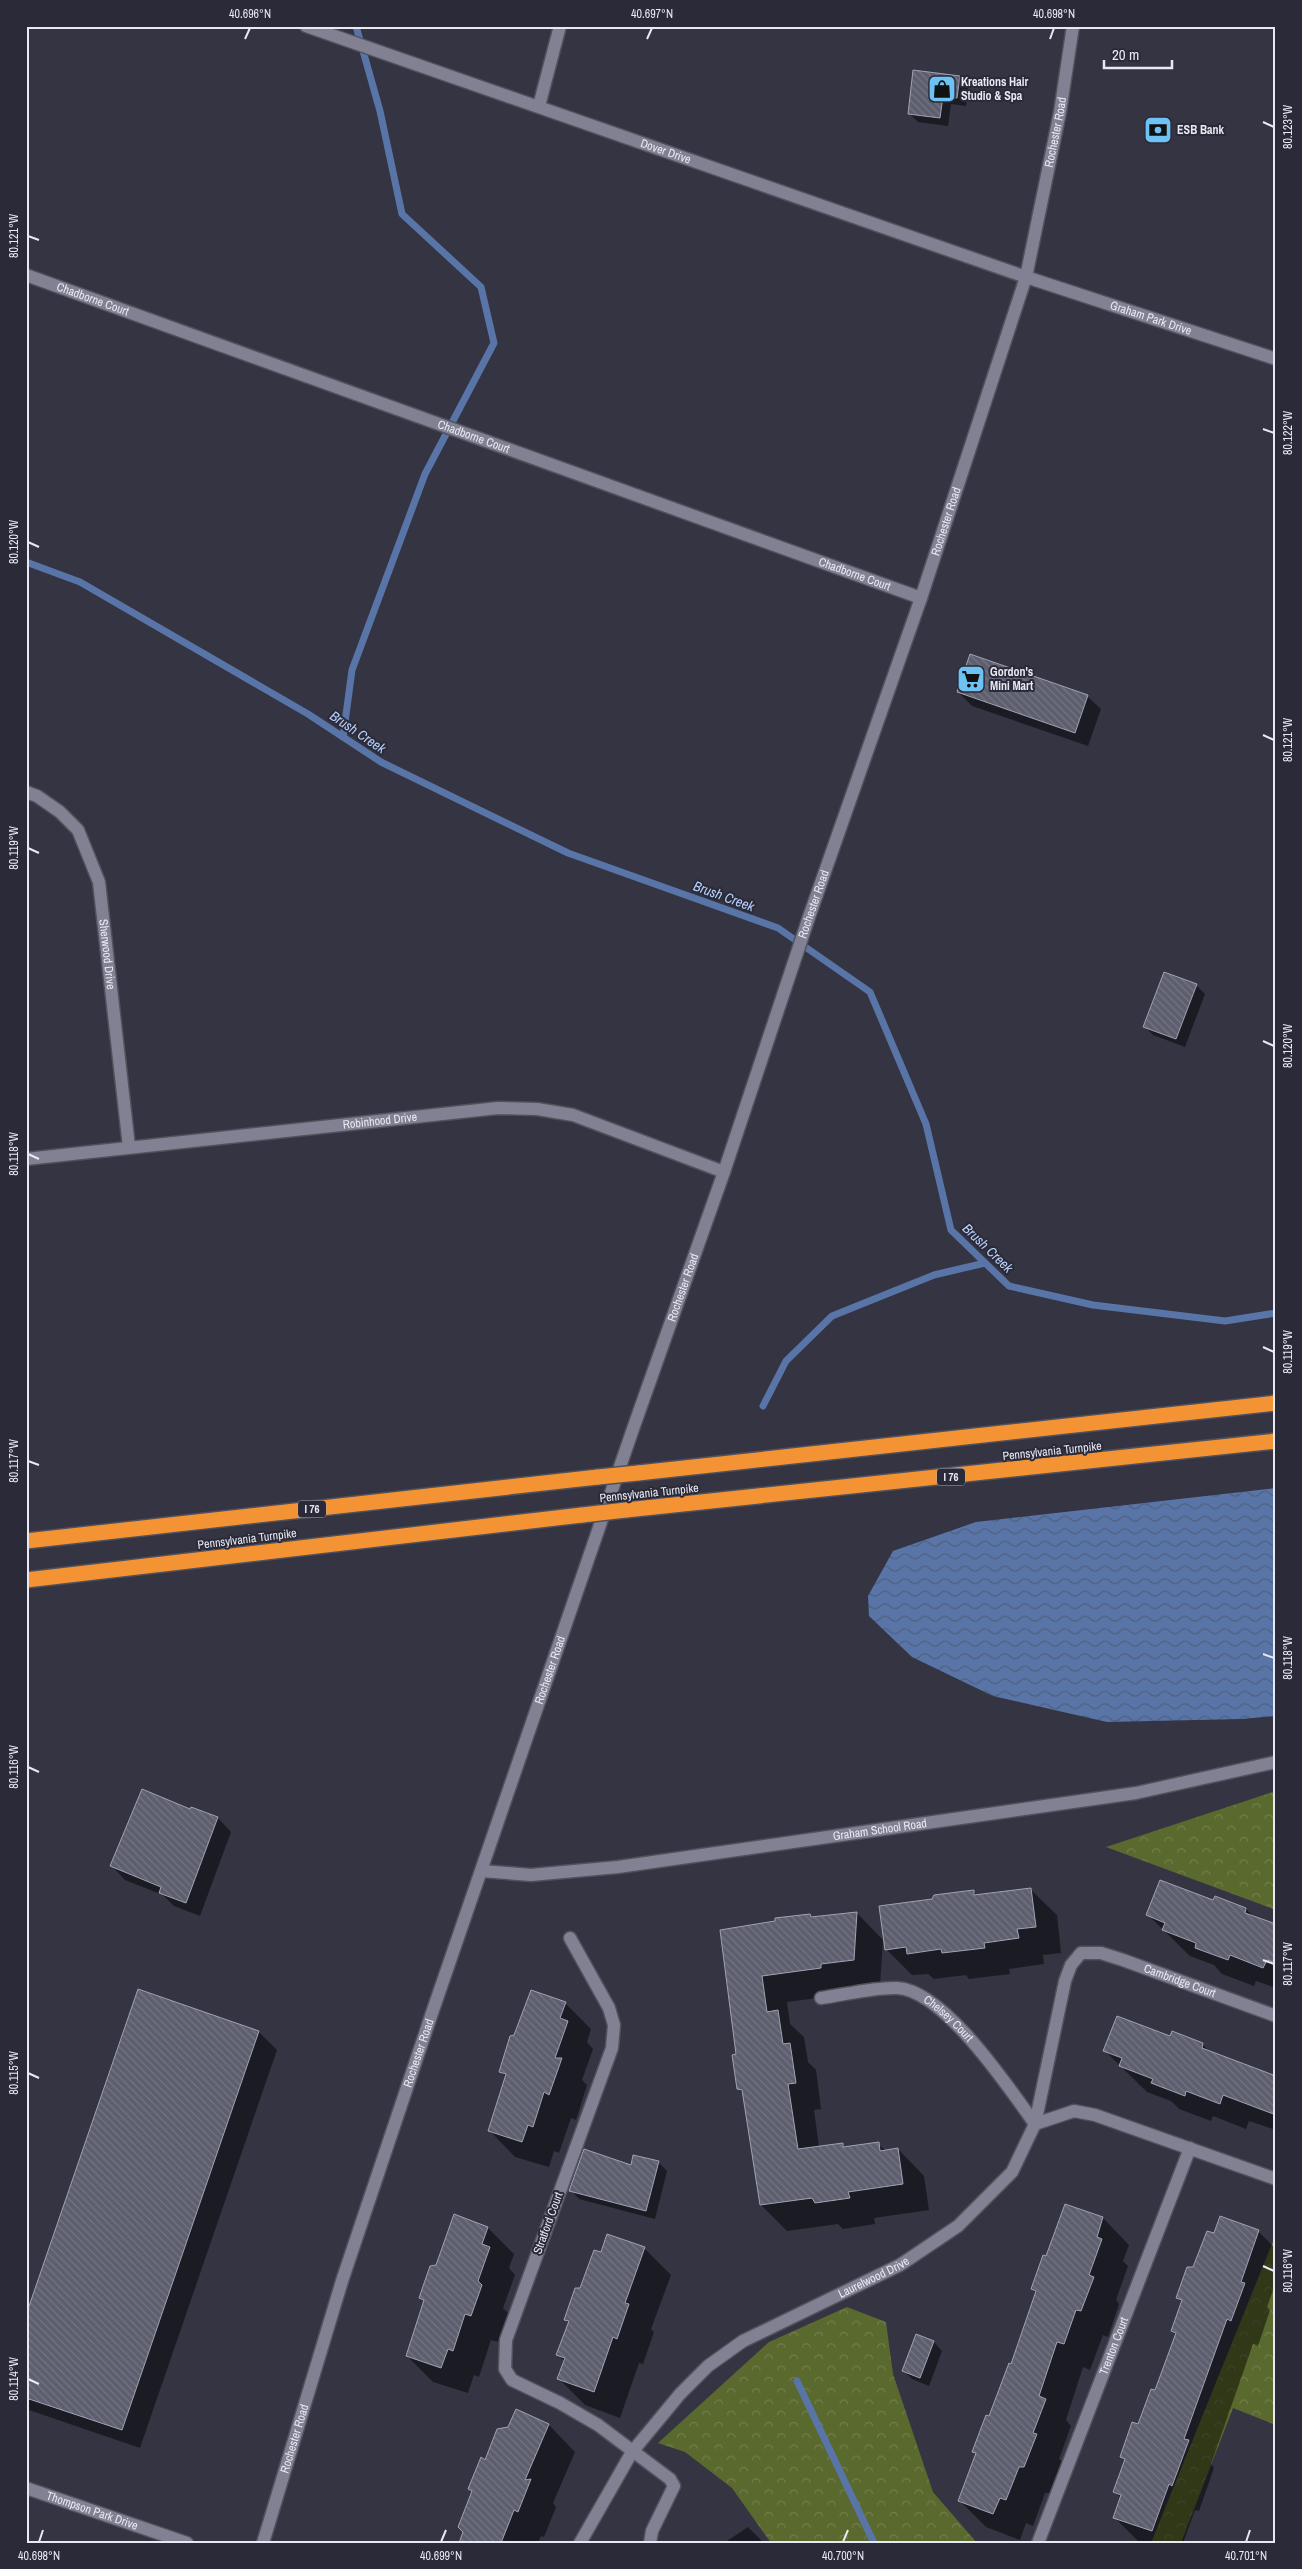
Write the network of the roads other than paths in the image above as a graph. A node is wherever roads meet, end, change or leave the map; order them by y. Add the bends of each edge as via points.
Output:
1 (306, 26) edge
2 (560, 26) edge
3 (1073, 26) edge
4 (539, 106) junction
5 (26, 275) edge
6 (1026, 277) junction
7 (1276, 359) edge
8 (921, 598) junction
9 (26, 792) edge
10 (129, 1147) junction
11 (26, 1159) edge
12 (724, 1172) junction
13 (1276, 1403) edge
14 (1276, 1441) edge
15 (26, 1541) edge
16 (26, 1580) edge
17 (1276, 1762) edge
18 (482, 1871) junction
19 (570, 1938) dead end
20 (1081, 1952) joint
21 (821, 1998) dead end
22 (1276, 2016) edge
23 (1035, 2124) junction
24 (1190, 2148) junction
25 (1276, 2179) edge
26 (632, 2452) junction
27 (26, 2488) edge
28 (188, 2543) edge
29 (263, 2543) edge
30 (580, 2543) edge
31 (650, 2543) edge
32 (1038, 2543) edge

1 - 4 street, Dover Drive
2 - 4 street
3 - 6 street, Rochester Road via 1060,112
4 - 6 street, Dover Drive
5 - 8 street, Chadborne Court
6 - 7 street, Graham Park Drive
6 - 8 street, Rochester Road
8 - 12 street, Rochester Road
9 - 10 street, Sherwood Drive via 60,812 78,830 99,882
10 - 11 street, Robinhood Drive
10 - 12 street, Robinhood Drive via 498,1108 537,1109 573,1115
12 - 18 street, Rochester Road via 630,1435
13 - 15 highway, Pennsylvania Turnpike / I 76, bridge
14 - 16 highway, Pennsylvania Turnpike / I 76, bridge via 582,1514
17 - 18 street, Graham School Road via 1136,1793 618,1867 531,1875
18 - 29 street, Rochester Road via 346,2272
19 - 26 street, Stratford Court via 609,2008 614,2025 612,2048 506,2340 505,2369 512,2380 598,2425
20 - 22 street, Cambridge Court via 1101,1953 1123,1960
20 - 23 street, Laurelwood Drive via 1065,1981
21 - 23 street, Chelsey Court via 897,1988 917,1994 930,2002 982,2051
23 - 24 street via 1074,2112 1095,2114
23 - 26 street, Laurelwood Drive via 1012,2172 958,2226 900,2265 743,2342 708,2366
24 - 25 street
24 - 32 street, Trenton Court
26 - 30 street, Laurelwood Drive
26 - 31 street, Stratford Court via 674,2486 652,2531
27 - 28 street, Thompson Park Drive

